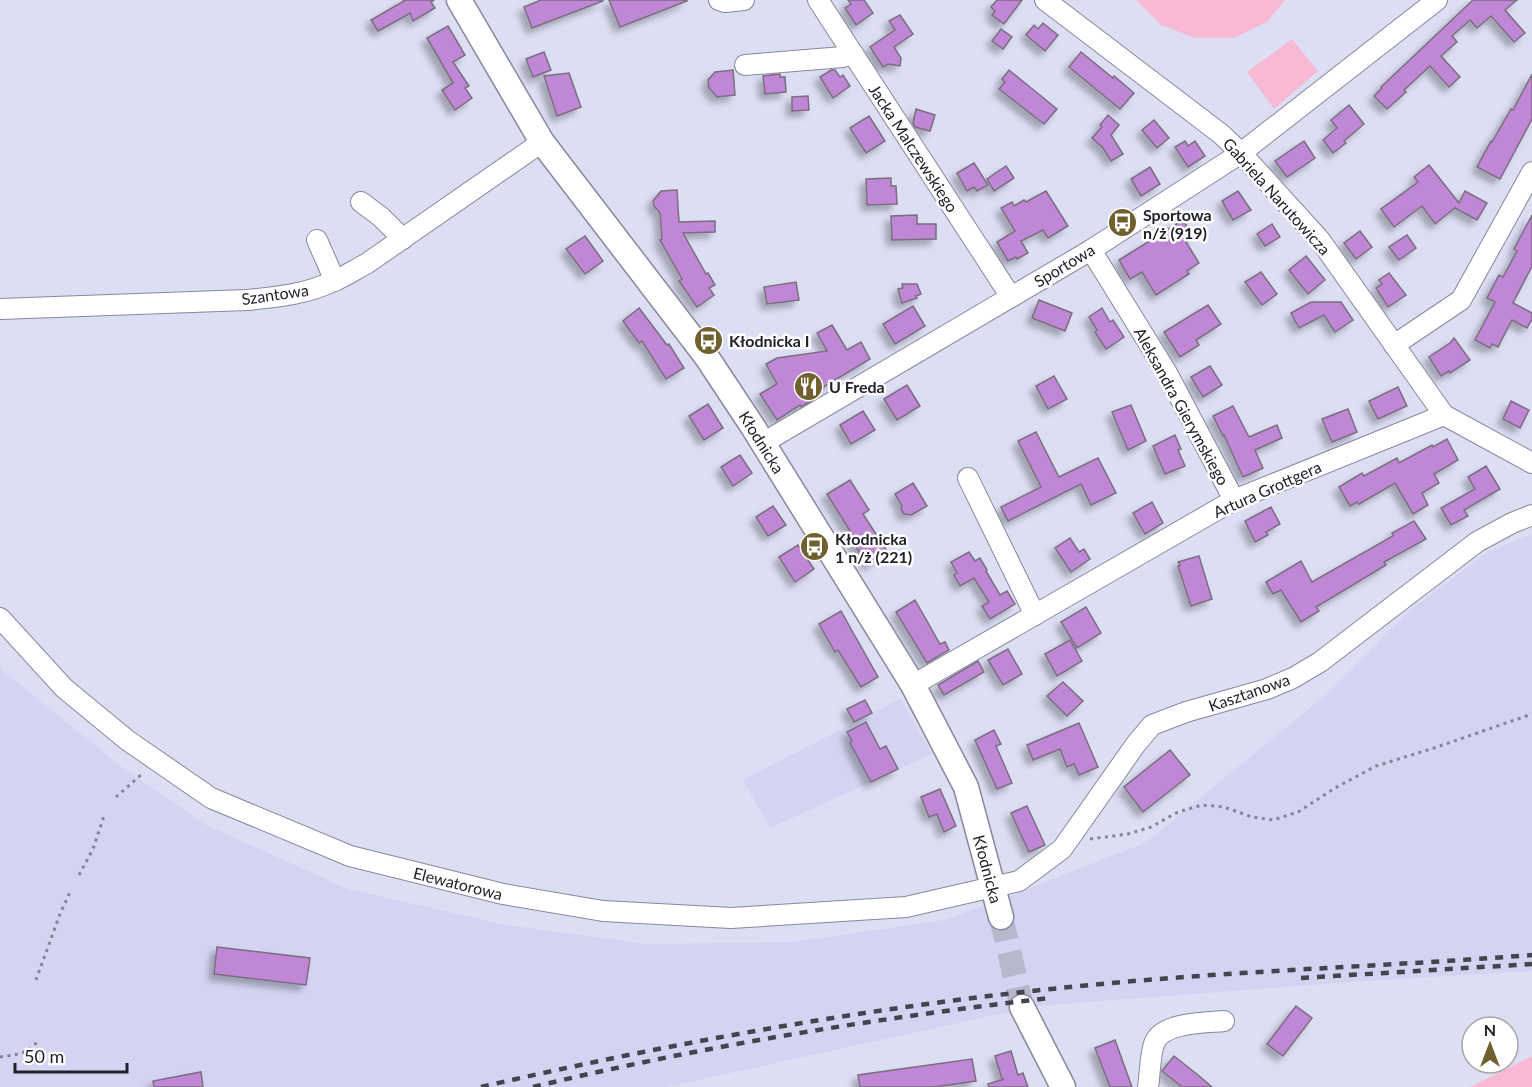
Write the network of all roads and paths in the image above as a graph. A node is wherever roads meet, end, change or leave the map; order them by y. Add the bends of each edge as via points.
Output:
1 (459, 0) edge
2 (719, 0) edge
3 (744, 0) edge
4 (818, 0) edge
5 (1045, 0) edge
6 (1437, 0) edge
7 (853, 54) junction
8 (745, 65) dead end
9 (542, 142) junction
10 (1241, 153) junction
11 (1532, 172) edge
12 (361, 202) dead end
13 (403, 239) junction
14 (317, 240) dead end
15 (1091, 250) junction
16 (335, 281) junction
17 (1011, 297) junction
18 (0, 309) edge
19 (1394, 345) junction
20 (1444, 415) junction
21 (763, 443) junction
22 (1532, 463) edge
23 (968, 478) dead end
24 (1234, 500) junction
25 (1532, 515) edge
26 (1035, 615) junction
27 (0, 618) edge
28 (913, 685) junction
29 (1532, 714) edge
30 (158, 761) junction
31 (116, 797) dead end
32 (105, 813) dead end
33 (1068, 841) junction
34 (79, 874) dead end
35 (993, 886) junction
36 (70, 892) dead end
37 (1001, 917) tunnel mouth
38 (36, 980) dead end
39 (1022, 1007) tunnel mouth
40 (1224, 1021) dead end
41 (38, 1040) dead end
42 (0, 1057) edge
43 (1063, 1087) edge
44 (1148, 1087) edge

1 - 9 main road, Kłodnicka
2 - 3 street
4 - 7 street, Jacka Malczewskiego
5 - 10 street, Gabriela Narutowicza
6 - 10 street, Sportowa
7 - 8 street
7 - 17 street, Jacka Malczewskiego
9 - 13 street, Szantowa
9 - 21 main road, Kłodnicka via 706,356
10 - 15 street, Sportowa
10 - 19 street, Gabriela Narutowicza via 1320,240
11 - 19 street via 1461,300
12 - 13 street
13 - 16 street, Szantowa
14 - 16 street
15 - 17 street, Sportowa
15 - 24 street, Aleksandra Gierymskiego via 1167,373
16 - 18 street, Szantowa via 285,296 247,300
17 - 21 street, Sportowa
19 - 20 street, Gabriela Narutowicza
20 - 22 street, Gabriela Narutowicza
20 - 24 street, Artura Grottgera
21 - 28 main road, Kłodnicka
23 - 26 street
24 - 26 street, Artura Grottgera
25 - 33 street, Kasztanowa via 1477,542 1320,662 1293,678 1152,725
26 - 28 street, Artura Grottgera
27 - 30 street, Elewatorowa via 64,688
28 - 35 main road, Kłodnicka via 966,787
29 - 33 path via 1376,766 1298,812 1273,820 1202,805 1128,834
30 - 31 path
30 - 35 street, Elewatorowa via 211,798 350,856 503,894 603,911 731,918 906,907
32 - 34 path via 93,849
33 - 35 street, Kasztanowa via 1018,880
35 - 37 main road, Kłodnicka
36 - 38 path
39 - 43 main road
40 - 44 street via 1181,1025 1165,1031 1154,1042
41 - 42 path via 34,1048

